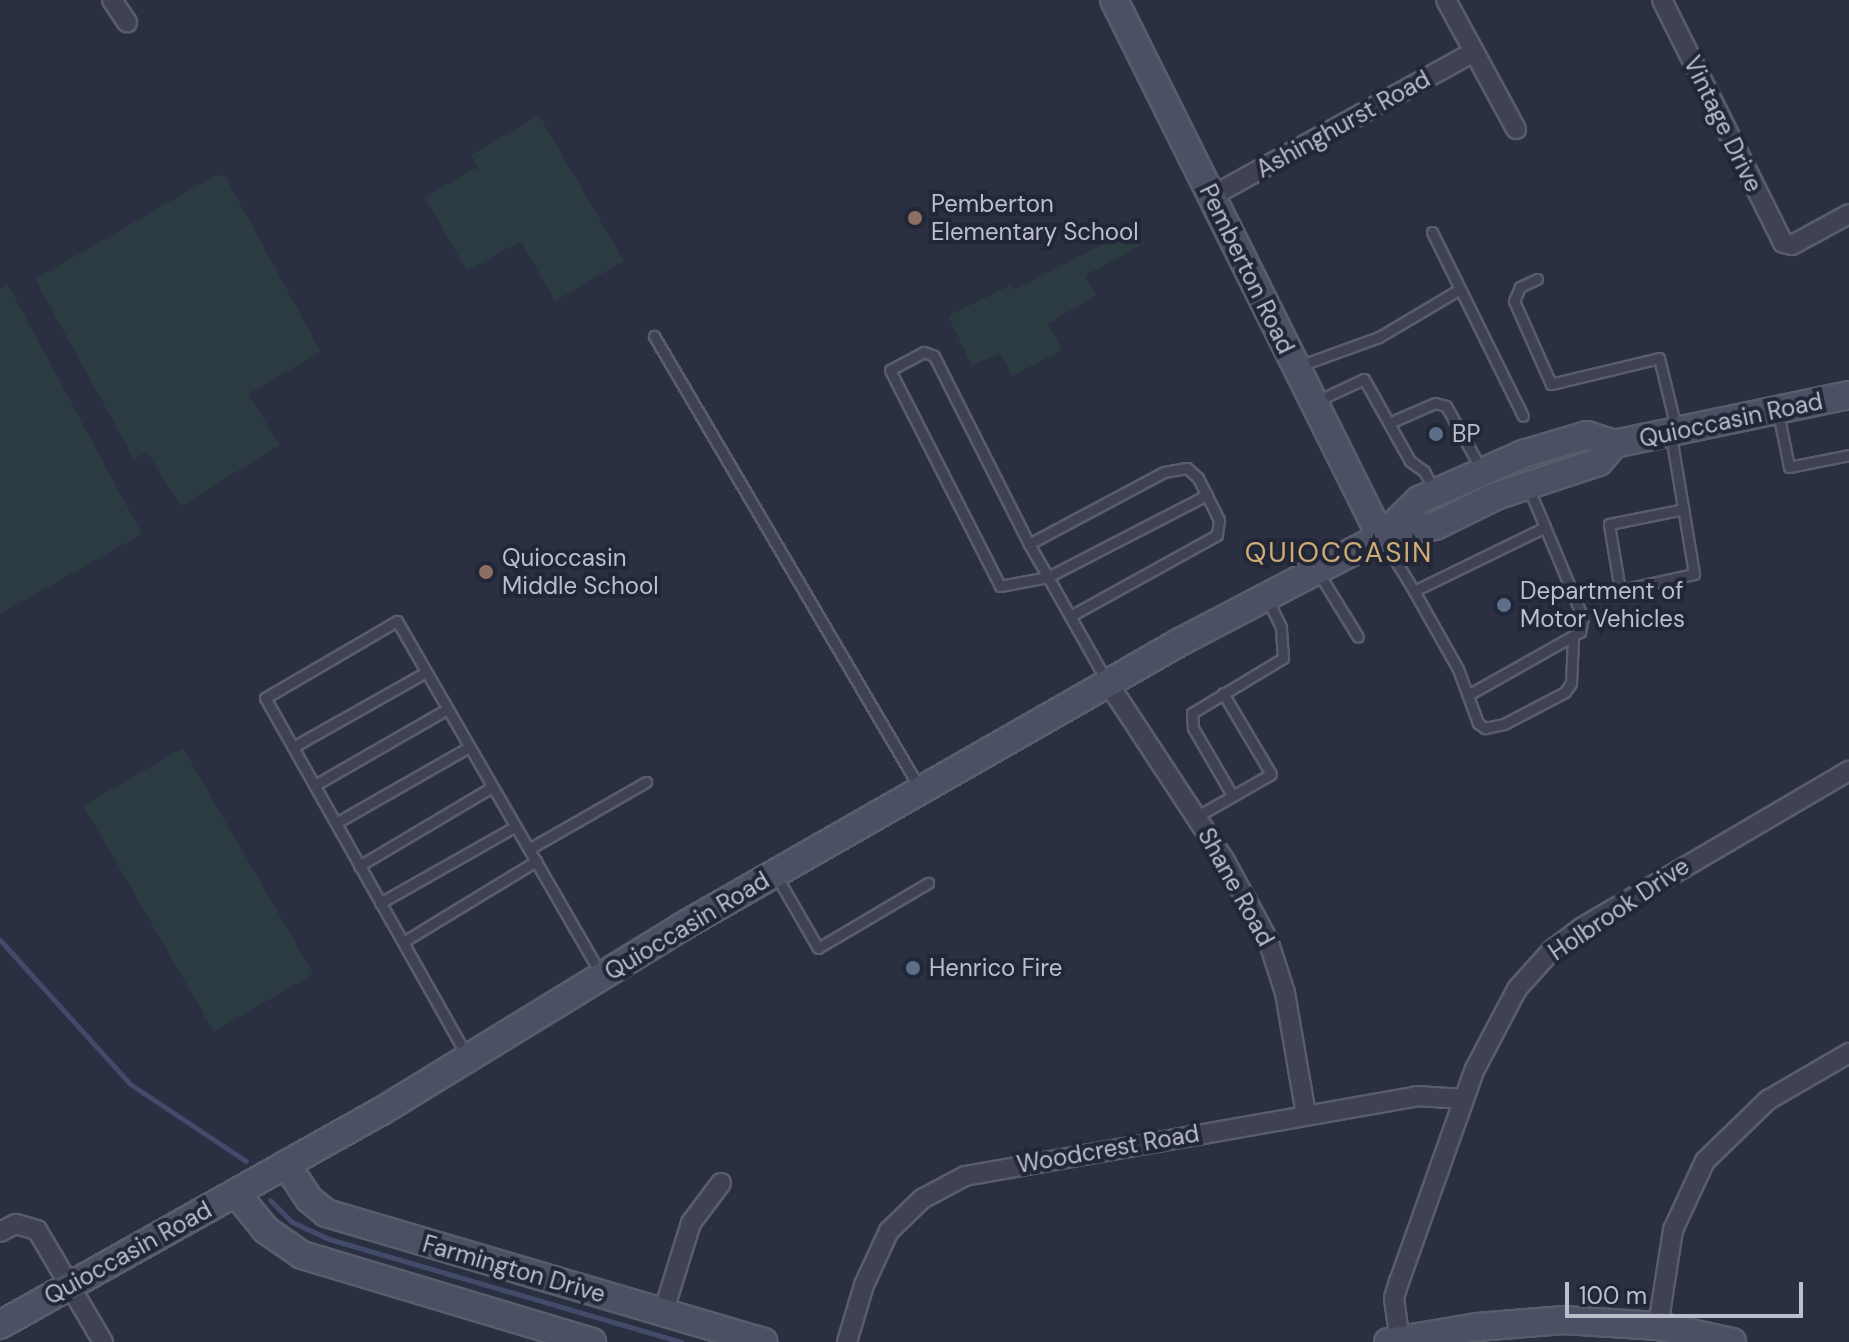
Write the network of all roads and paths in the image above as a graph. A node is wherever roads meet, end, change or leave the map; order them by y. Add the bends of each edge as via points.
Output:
1 (112, 0) edge
2 (1114, 0) edge
3 (1446, 0) edge
4 (1662, 0) edge
5 (127, 22) dead end
6 (1474, 52) junction
7 (1516, 129) dead end
8 (1212, 196) junction
9 (1849, 214) edge
10 (1432, 232) dead end
11 (1537, 279) dead end
12 (1458, 290) junction
13 (654, 336) dead end
14 (1296, 367) junction
15 (1849, 395) edge
16 (1314, 402) junction
17 (1777, 410) junction
18 (1523, 416) dead end
19 (1389, 423) junction
20 (1674, 432) junction
21 (1614, 444) junction
22 (1849, 455) edge
23 (1481, 469) junction
24 (1526, 484) junction
25 (1434, 491) junction
26 (1207, 495) junction
27 (1684, 509) junction
28 (1545, 527) junction
29 (1381, 537) junction
30 (1029, 544) junction
31 (1317, 569) junction
32 (1048, 577) junction
33 (1414, 591) junction
34 (1266, 595) junction
35 (1070, 616) junction
36 (1358, 637) dead end
37 (1573, 639) junction
38 (426, 672) junction
39 (1108, 683) junction
40 (1223, 693) junction
41 (1468, 695) junction
42 (447, 709) junction
43 (293, 747) junction
44 (469, 747) junction
45 (1849, 771) edge
46 (646, 782) dead end
47 (315, 785) junction
48 (492, 787) junction
49 (921, 790) junction
50 (1232, 795) junction
51 (1196, 817) junction
52 (336, 823) junction
53 (516, 826) junction
54 (529, 849) junction
55 (536, 861) junction
56 (359, 866) junction
57 (775, 874) junction
58 (928, 883) dead end
59 (380, 903) junction
60 (403, 942) junction
61 (601, 976) junction
62 (1849, 1053) edge
63 (469, 1059) junction
64 (1464, 1099) junction
65 (1306, 1115) junction
66 (286, 1164) junction
67 (721, 1183) dead end
68 (236, 1193) junction
69 (0, 1232) edge
70 (69, 1287) junction
71 (663, 1313) junction
72 (0, 1325) edge
73 (1658, 1326) junction
74 (1395, 1341) edge
75 (103, 1342) edge
76 (592, 1342) edge
77 (763, 1342) edge
78 (847, 1342) edge
79 (1732, 1342) edge

1 - 5 street
2 - 8 main road, Pemberton Road
3 - 6 street
4 - 9 street, Vintage Drive via 1785,246
6 - 7 street
6 - 8 street, Ashinghurst Road
8 - 14 main road, Pemberton Road
10 - 12 lane
11 - 20 lane via 1520,287 1514,301 1551,384 1659,358
12 - 14 lane via 1379,337
12 - 18 lane
13 - 49 lane
14 - 16 main road, Pemberton Road
15 - 17 main road, Quioccasin Road
16 - 19 lane via 1364,379
16 - 29 main road, Pemberton Road
17 - 20 main road, Quioccasin Road
17 - 22 lane via 1789,467
19 - 23 lane via 1435,403 1446,406
19 - 25 lane
20 - 21 main road, Quioccasin Road
20 - 27 lane
21 - 23 main road, Quioccasin Road via 1587,435
21 - 24 main road, Quioccasin Road via 1599,462
23 - 25 main road, Quioccasin Road
24 - 28 lane
24 - 29 main road, Quioccasin Road via 1435,526
25 - 29 main road, Quioccasin Road
26 - 30 lane via 1193,471 1174,469
26 - 32 lane
26 - 35 lane via 1219,520 1211,542
27 - 27 lane via 1694,574 1620,590 1609,524
28 - 33 lane
28 - 37 lane via 1583,618
29 - 31 main road, Quioccasin Road
29 - 33 lane
30 - 32 lane
30 - 32 lane via 934,356 924,352 890,370 1000,586
31 - 34 main road, Quioccasin Road
31 - 36 lane
32 - 35 lane
33 - 41 lane
34 - 39 main road, Quioccasin Road
34 - 40 lane via 1281,627 1283,658
35 - 39 lane
37 - 41 lane
37 - 41 lane via 1571,683 1565,692 1525,714 1485,728
38 - 42 lane
38 - 43 lane
38 - 43 lane via 397,621 265,698
39 - 49 main road, Quioccasin Road
39 - 51 street, Shane Road
40 - 50 lane via 1192,713 1193,728
40 - 50 lane via 1271,774
42 - 44 lane
42 - 47 lane
43 - 47 lane
44 - 48 lane
44 - 52 lane
45 - 64 street, Holbrook Drive via 1681,866 1552,950 1498,1019
46 - 54 lane
47 - 52 lane
48 - 53 lane
48 - 56 lane
49 - 57 main road, Quioccasin Road
50 - 51 lane
51 - 65 street, Shane Road via 1248,898 1277,963
52 - 56 lane
53 - 54 lane
53 - 59 lane
54 - 55 lane
55 - 60 lane
55 - 61 lane
56 - 59 lane
57 - 58 lane via 818,948
57 - 61 main road, Quioccasin Road
59 - 60 lane
60 - 63 lane
61 - 63 main road, Quioccasin Road
62 - 73 street via 1768,1100 1705,1161 1673,1230
63 - 66 main road, Quioccasin Road
64 - 65 street, Woodcrest Road via 1417,1096
64 - 74 street, Holbrook Drive via 1394,1298
65 - 78 street, Woodcrest Road via 1014,1165 940,1187 906,1212 876,1253
66 - 68 main road, Quioccasin Road
66 - 71 main road, Farmington Drive via 309,1199 326,1213
67 - 71 street via 691,1223
68 - 70 main road, Quioccasin Road
68 - 76 main road, Farmington Drive via 266,1230 302,1255
69 - 70 street via 16,1224 37,1230
70 - 72 main road, Quioccasin Road
70 - 75 street
71 - 77 main road, Farmington Drive
73 - 74 main road via 1518,1322
73 - 79 main road

